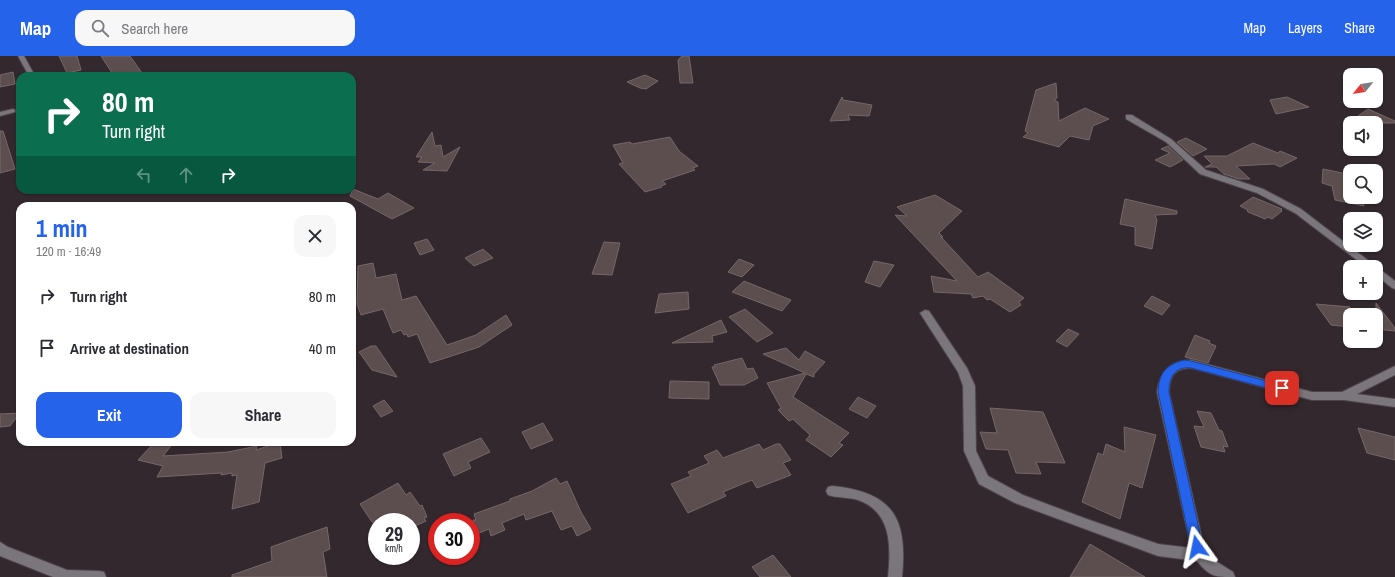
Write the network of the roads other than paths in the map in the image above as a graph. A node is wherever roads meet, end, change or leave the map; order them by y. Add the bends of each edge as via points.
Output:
1 (21, 56) edge
2 (30, 72) edge
3 (13, 111) dead end
4 (0, 114) edge
5 (1129, 117) dead end
6 (1363, 260) edge
7 (1383, 276) edge
8 (1395, 286) edge
9 (925, 313) dead end
10 (1395, 370) edge
11 (1343, 396) junction
12 (1395, 403) edge
13 (832, 490) dead end
14 (0, 548) edge
15 (1200, 556) junction
16 (99, 577) edge
17 (895, 577) edge
18 (1228, 577) edge

1 - 2 street
3 - 4 street
5 - 6 street via 1164,137 1203,172 1284,202
7 - 8 street
9 - 15 street via 963,371 969,386 970,451 983,480 1019,499 1088,526 1158,550
10 - 11 street
11 - 12 street
11 - 15 street via 1312,396 1191,364 1178,365 1168,372 1164,382 1166,404
13 - 17 street via 873,501 888,516 894,526 897,542
14 - 16 street via 66,576
15 - 18 street via 1215,570

